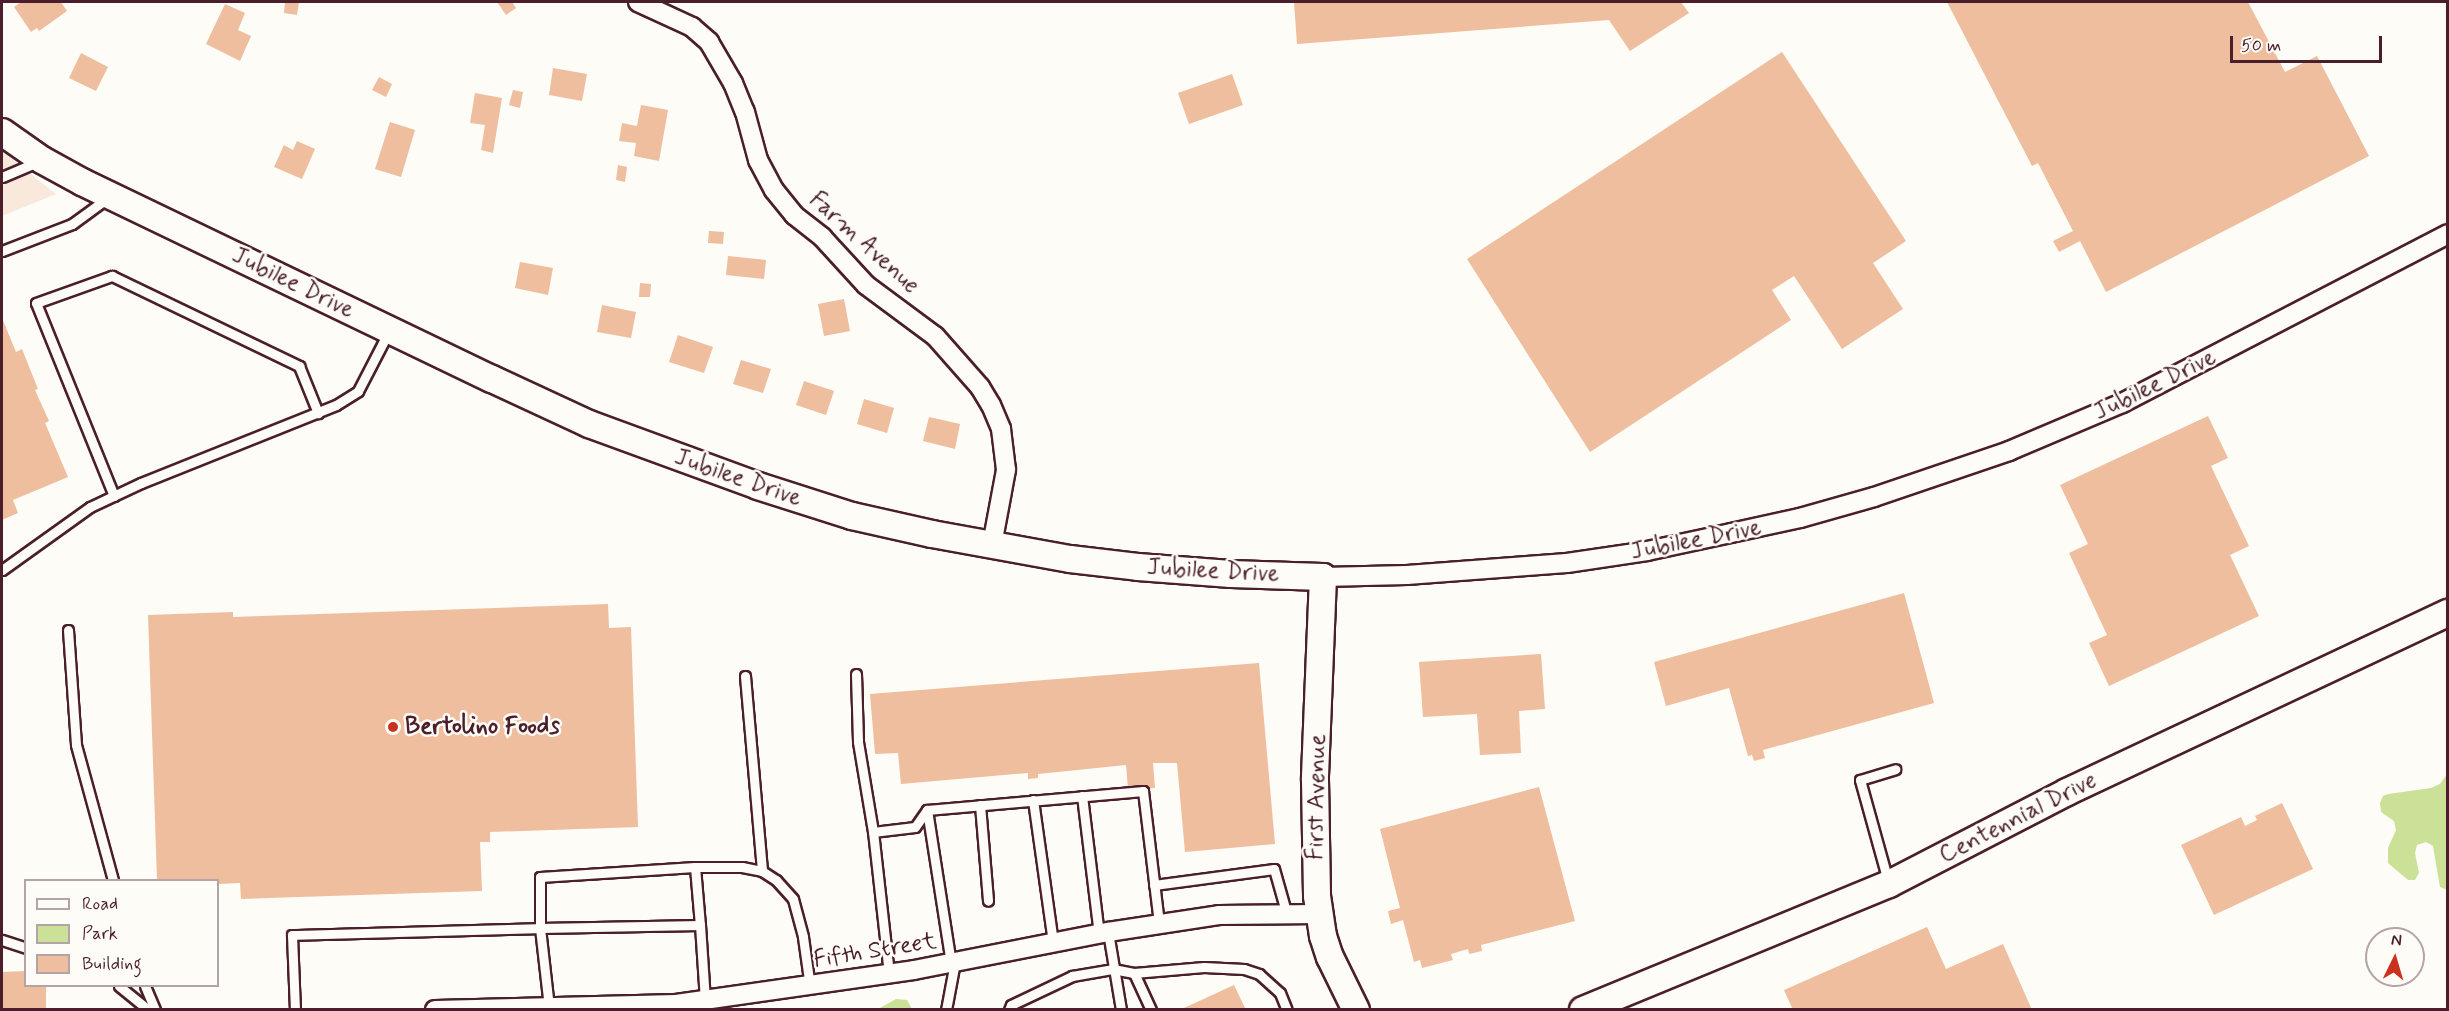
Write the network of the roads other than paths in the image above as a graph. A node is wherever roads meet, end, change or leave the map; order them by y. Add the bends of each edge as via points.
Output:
1 (638, 2) edge
2 (2, 132) edge
3 (42, 160) junction
4 (2, 177) edge
5 (111, 196) junction
6 (2448, 234) edge
7 (2, 251) edge
8 (390, 330) junction
9 (318, 413) junction
10 (114, 496) junction
11 (992, 545) junction
12 (2, 570) edge
13 (1323, 577) junction
14 (2448, 613) edge
15 (68, 630) dead end
16 (856, 675) dead end
17 (745, 676) dead end
18 (1895, 769) dead end
19 (1082, 796) junction
20 (1033, 800) junction
21 (980, 805) junction
22 (927, 810) junction
23 (873, 832) junction
24 (695, 867) junction
25 (762, 871) junction
26 (113, 879) edge
27 (1889, 884) junction
28 (1154, 885) junction
29 (988, 901) dead end
30 (1319, 914) junction
31 (1287, 915) junction
32 (1159, 924) junction
33 (700, 925) junction
34 (540, 928) junction
35 (1104, 933) junction
36 (2, 940) edge
37 (1053, 943) junction
38 (24, 947) edge
39 (953, 963) junction
40 (1113, 969) junction
41 (1134, 973) junction
42 (889, 974) junction
43 (119, 987) edge
44 (145, 987) edge
45 (810, 987) junction
46 (698, 1004) edge
47 (549, 1007) junction
48 (148, 1010) edge
49 (155, 1010) edge
50 (295, 1010) edge
51 (435, 1010) edge
52 (946, 1010) edge
53 (1009, 1010) edge
54 (1121, 1010) edge
55 (1151, 1010) edge
56 (1287, 1010) edge
57 (1356, 1010) edge
58 (1583, 1010) edge

1 - 11 street, Farm Avenue via 692,27 709,42 746,112 758,160 774,190 794,215 822,237 866,285 935,336 980,387 1001,429 1006,470
2 - 3 street, Jubilee Drive
3 - 4 lane
3 - 5 street, Jubilee Drive
5 - 7 lane via 72,224
5 - 8 street, Jubilee Drive
6 - 13 street, Jubilee Drive via 2122,403 2009,451 1874,497 1721,536 1568,563
8 - 9 lane via 358,391
8 - 11 street, Jubilee Drive via 589,424 681,460 852,516
9 - 10 lane
9 - 10 lane via 298,366 112,276 36,303
10 - 12 lane via 90,507
11 - 13 street, Jubilee Drive via 1138,567
13 - 30 street, First Avenue via 1315,780
14 - 27 street, Centennial Drive via 2067,792
15 - 26 lane via 76,745
16 - 23 lane via 858,742
17 - 25 lane
18 - 27 lane via 1860,780
19 - 20 lane
19 - 28 lane via 1143,791
19 - 35 lane
20 - 21 lane
20 - 37 lane
21 - 22 lane
21 - 29 lane
22 - 23 lane via 915,827
22 - 39 lane
23 - 42 lane
24 - 25 lane
24 - 33 lane
24 - 34 lane via 540,877
25 - 45 lane via 793,899
27 - 58 street, Centennial Drive
28 - 31 lane via 1274,869
28 - 32 lane
30 - 31 street, Fifth Street
30 - 57 street, First Avenue via 1330,957
31 - 32 street, Fifth Street via 1220,915
32 - 35 street, Fifth Street
33 - 34 lane
33 - 46 lane
34 - 47 lane
34 - 50 lane via 292,935
35 - 37 street, Fifth Street
35 - 40 lane
36 - 38 lane
37 - 39 street, Fifth Street
39 - 42 street, Fifth Street
39 - 52 lane
40 - 41 lane
40 - 53 lane via 1072,976 1011,1005
40 - 54 lane
41 - 55 lane
41 - 56 lane via 1204,967 1245,969 1259,974 1280,993
42 - 45 street, Fifth Street
43 - 48 lane
44 - 49 lane
45 - 46 street, Fifth Street
46 - 47 street, Fifth Street
47 - 51 street, Fifth Street

